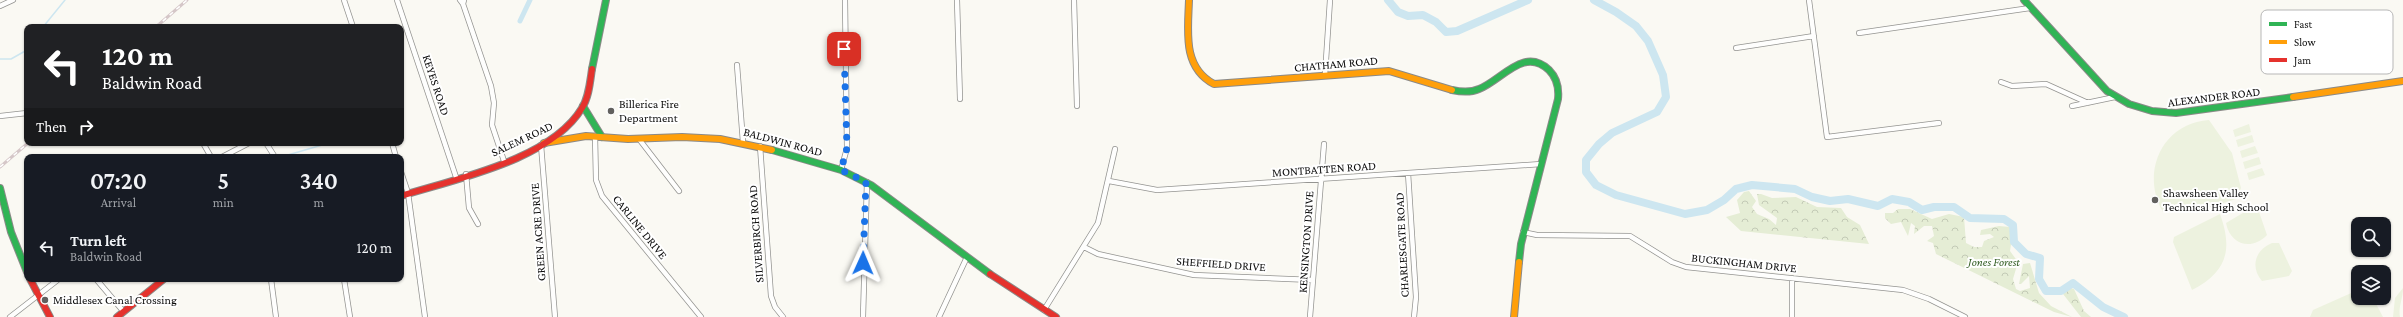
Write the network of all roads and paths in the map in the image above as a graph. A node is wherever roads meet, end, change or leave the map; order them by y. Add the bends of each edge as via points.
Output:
1 (13, 0) edge
2 (344, 0) edge
3 (397, 0) edge
4 (845, 0) edge
5 (957, 0) edge
6 (1074, 0) edge
7 (1189, 0) edge
8 (1330, 0) edge
9 (1809, 0) edge
10 (2024, 0) edge
11 (462, 1) edge
12 (604, 1) edge
13 (0, 6) edge
14 (2030, 8) junction
15 (352, 24) edge
16 (1859, 33) dead end
17 (1814, 36) junction
18 (1736, 48) dead end
19 (737, 65) dead end
20 (1325, 75) junction
21 (2403, 81) edge
22 (2001, 82) dead end
23 (2115, 97) junction
24 (960, 99) dead end
25 (2088, 103) junction
26 (583, 106) junction
27 (1077, 106) dead end
28 (2072, 106) dead end
29 (24, 113) edge
30 (0, 116) edge
31 (1939, 123) dead end
32 (598, 136) junction
33 (639, 139) junction
34 (743, 142) junction
35 (543, 144) junction
36 (1324, 144) dead end
37 (243, 146) edge
38 (760, 146) junction
39 (1115, 149) dead end
40 (228, 154) edge
41 (504, 161) junction
42 (1541, 164) junction
43 (841, 170) junction
44 (1408, 173) junction
45 (466, 174) junction
46 (456, 177) junction
47 (1321, 179) junction
48 (404, 181) edge
49 (1109, 181) junction
50 (866, 182) junction
51 (0, 188) edge
52 (679, 191) dead end
53 (408, 193) junction
54 (404, 195) edge
55 (478, 224) dead end
56 (1523, 232) junction
57 (1084, 247) junction
58 (967, 257) junction
59 (24, 265) edge
60 (1792, 278) junction
61 (1313, 280) junction
62 (32, 282) edge
63 (55, 282) edge
64 (99, 282) edge
65 (160, 282) edge
66 (271, 282) edge
67 (344, 282) edge
68 (39, 296) junction
69 (1044, 310) junction
70 (124, 312) junction
71 (10, 317) edge
72 (50, 317) edge
73 (117, 317) edge
74 (276, 317) edge
75 (350, 317) edge
76 (425, 317) edge
77 (555, 317) edge
78 (701, 317) edge
79 (783, 317) edge
80 (863, 317) edge
81 (939, 317) edge
82 (1056, 317) edge
83 (1310, 317) edge
84 (1414, 317) edge
85 (1514, 317) edge
86 (1792, 317) edge
87 (1965, 317) edge

1 - 13 street
2 - 15 street
3 - 46 street, KEYES ROAD
4 - 43 street via 847,148
5 - 24 street
6 - 27 street
7 - 20 street, CHATHAM ROAD via 1190,59 1204,80 1224,85
8 - 20 street
9 - 17 street
10 - 14 street, ALEXANDER ROAD
11 - 41 street via 491,86 494,102 492,125
12 - 26 street, SALEM ROAD
14 - 16 street
14 - 23 street, ALEXANDER ROAD via 2094,78
17 - 18 street
17 - 31 street via 1827,137
19 - 34 street
20 - 42 street, CHATHAM ROAD via 1389,71 1455,91 1471,92 1490,86 1518,63 1530,61 1541,64 1554,76 1559,93
21 - 23 street, ALEXANDER ROAD via 2178,114 2142,110
22 - 25 street via 2012,86 2046,84
23 - 25 street
25 - 28 street
26 - 32 street
26 - 35 street, SALEM ROAD via 567,129
29 - 30 street
32 - 33 street, BALDWIN ROAD
32 - 35 street, BALDWIN ROAD via 568,138
32 - 78 street, CARLINE DRIVE via 596,173 600,194
33 - 34 street, BALDWIN ROAD via 682,137
33 - 52 street
34 - 38 street, BALDWIN ROAD
35 - 41 street, SALEM ROAD
35 - 77 street, GREEN ACRE DRIVE
36 - 47 street, KENSINGTON DRIVE
37 - 40 street
38 - 43 street, BALDWIN ROAD
38 - 79 street, SILVERBIRCH ROAD via 771,296
39 - 49 street
41 - 45 street, SALEM ROAD
42 - 44 street, MONTBATTEN ROAD
42 - 56 street, CHATHAM ROAD
43 - 50 street, BALDWIN ROAD
44 - 47 street, MONTBATTEN ROAD
44 - 84 street, CHARLESGATE ROAD via 1416,297
45 - 46 street, SALEM ROAD
45 - 55 street via 469,208
46 - 53 street, SALEM ROAD
47 - 49 street, MONTBATTEN ROAD via 1157,190
47 - 61 street, KENSINGTON DRIVE
48 - 53 street
49 - 57 street via 1098,223
50 - 58 street, BALDWIN ROAD
50 - 80 street
51 - 59 street via 9,228
53 - 54 street, SALEM ROAD
53 - 76 street
56 - 60 street, BUCKINGHAM DRIVE via 1556,236 1625,235 1637,238 1668,259 1686,267
56 - 85 street, CHATHAM ROAD via 1517,266
57 - 61 street, SHEFFIELD DRIVE via 1098,254 1194,275
57 - 69 street
58 - 69 street, BALDWIN ROAD
58 - 81 street
60 - 86 street
60 - 87 street, BUCKINGHAM DRIVE via 1903,290 1929,299
61 - 83 street, KENSINGTON DRIVE
62 - 68 street
63 - 68 street
64 - 70 street
65 - 70 street
66 - 74 street
67 - 75 street
68 - 71 street
68 - 72 street
69 - 82 street, BALDWIN ROAD
70 - 73 street

